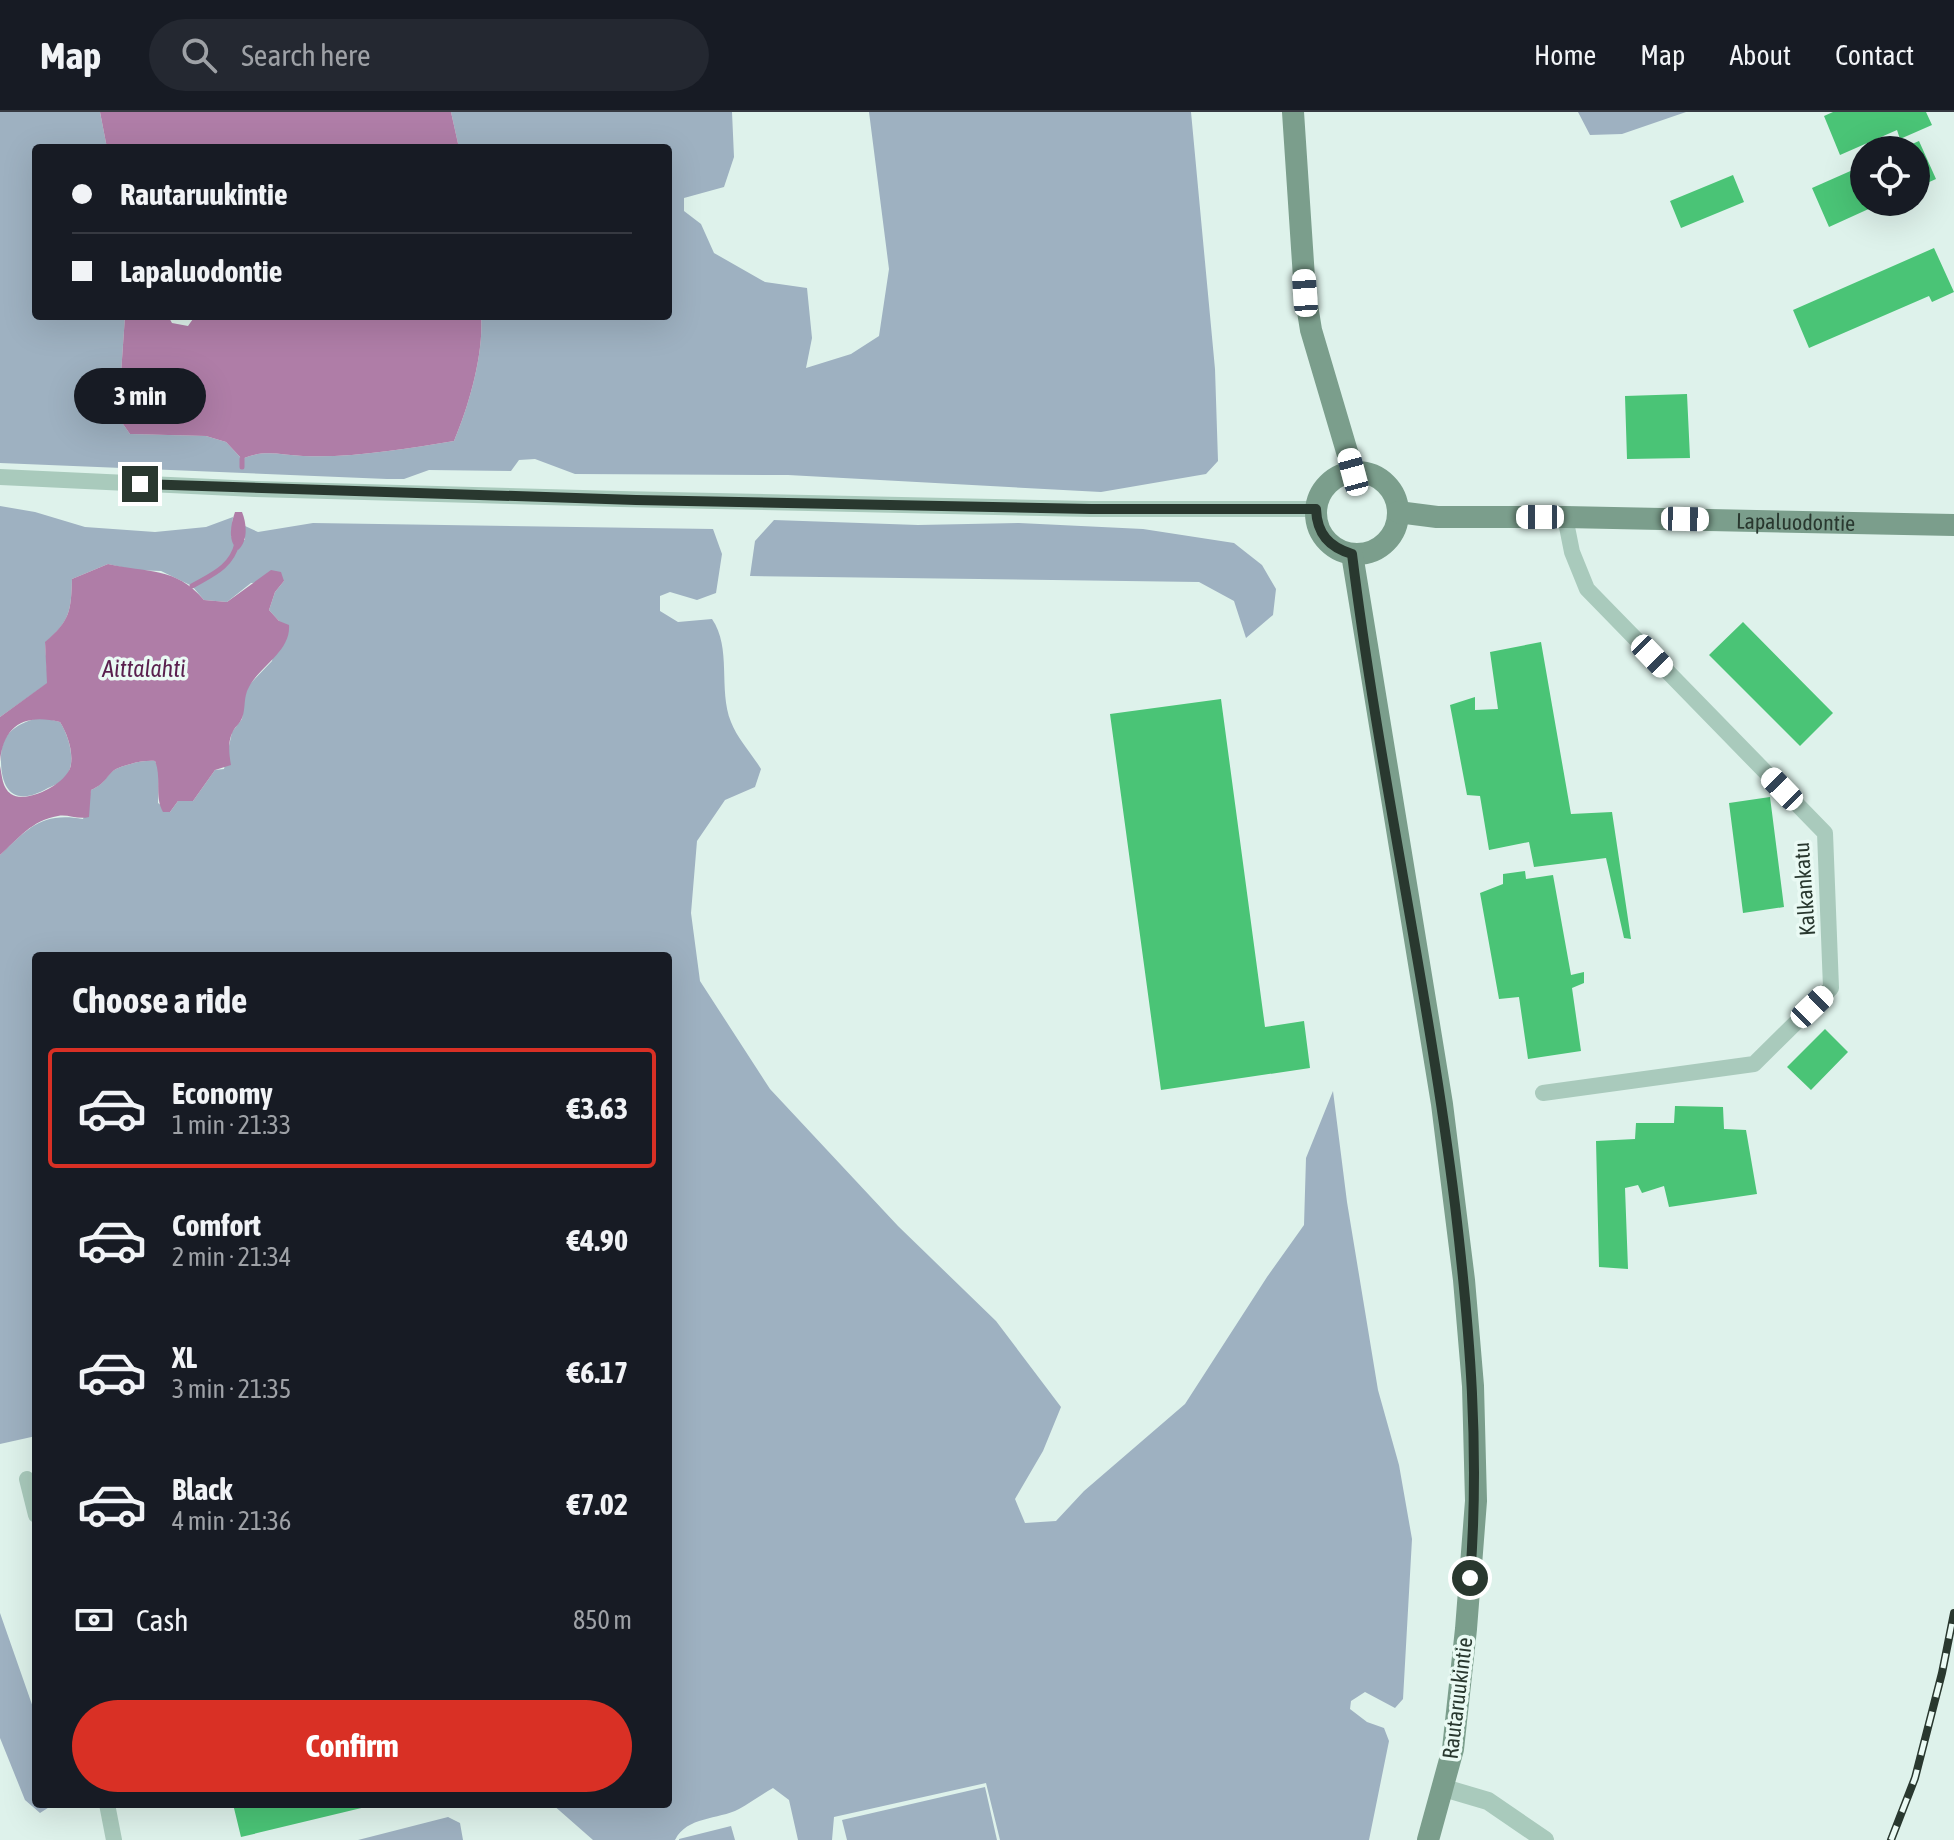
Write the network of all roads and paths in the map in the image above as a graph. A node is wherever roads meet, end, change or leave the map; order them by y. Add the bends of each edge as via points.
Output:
1 (1293, 112) edge
2 (1353, 472) junction
3 (0, 477) edge
4 (1316, 509) junction
5 (1398, 512) junction
6 (1565, 517) junction
7 (1954, 525) edge
8 (1352, 554) junction
9 (1543, 1093) dead end
10 (27, 1479) dead end
11 (32, 1499) edge
12 (1444, 1788) junction
13 (108, 1808) edge
14 (114, 1840) edge
15 (1428, 1840) edge
16 (1545, 1840) edge

1 - 2 main road via 1305,293
2 - 4 main road via 1328,484
2 - 5 main road via 1379,478
3 - 4 street via 620,499
4 - 8 main road via 1321,534 1329,544
5 - 6 main road, Lapaluodontie
5 - 8 main road via 1389,538 1366,553
6 - 7 main road, Lapaluodontie
6 - 9 street, Kalkankatu via 1587,589 1825,833 1831,988 1754,1064
8 - 12 main road, Rautaruukintie via 1442,1104 1473,1386 1475,1515 1453,1749
10 - 11 street
12 - 15 main road, Rautaruukintie
12 - 16 street via 1488,1801
13 - 14 street

